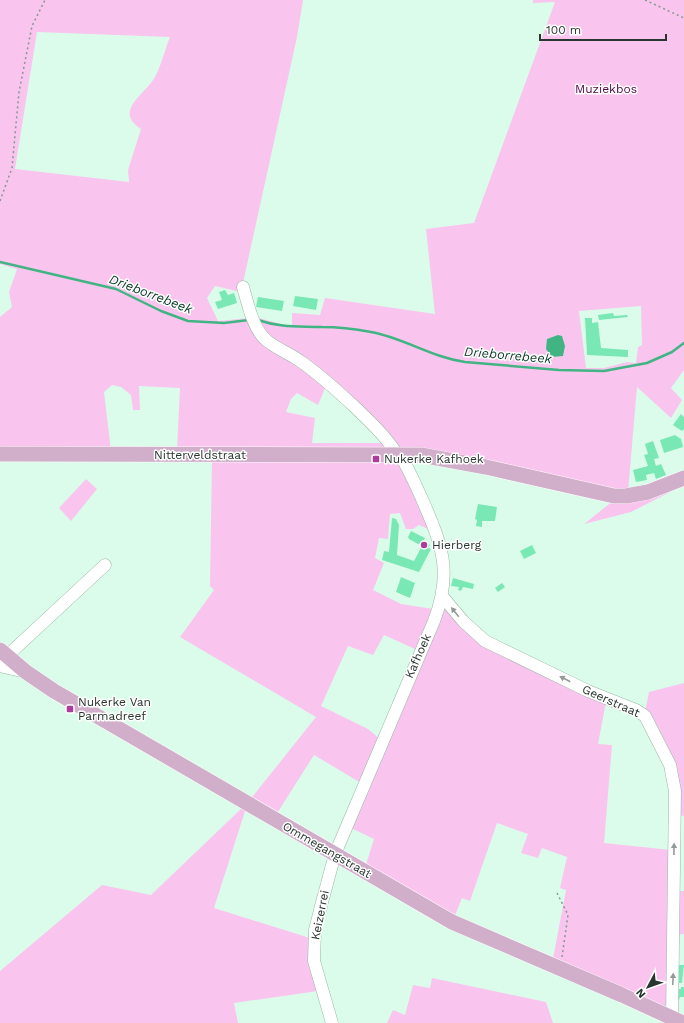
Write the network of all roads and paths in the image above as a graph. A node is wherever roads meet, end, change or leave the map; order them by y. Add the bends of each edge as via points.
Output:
1 (45, 0) edge
2 (645, 0) edge
3 (684, 18) edge
4 (0, 201) edge
5 (243, 287) dead end
6 (0, 454) edge
7 (398, 455) junction
8 (684, 478) edge
9 (104, 565) dead end
10 (442, 596) junction
11 (2, 657) edge
12 (335, 854) junction
13 (557, 893) dead end
14 (560, 968) junction
15 (677, 1020) edge
16 (332, 1023) edge

1 - 4 path via 32,26 19,92 12,168
2 - 3 path
5 - 7 street, Kafhoek via 253,319 264,338 321,377 373,426
6 - 7 main road, Nitterveldstraat
7 - 8 main road, Nitterveldstraat via 444,459 614,496 648,492
7 - 10 street, Kafhoek via 411,475 436,532 444,564
9 - 11 street
10 - 12 street, Kafhoek via 434,621
15 -> 10 street, Geerstraat via 675,791 670,765 654,732 645,716 636,710 588,691 486,641 463,621
11 - 12 main road, Ommegangstraat via 60,695
12 - 14 main road, Ommegangstraat via 452,922
12 - 16 street, Keizerrei via 320,906 314,944 316,969
13 - 14 path via 568,915
14 - 15 main road, Ommegangstraat

